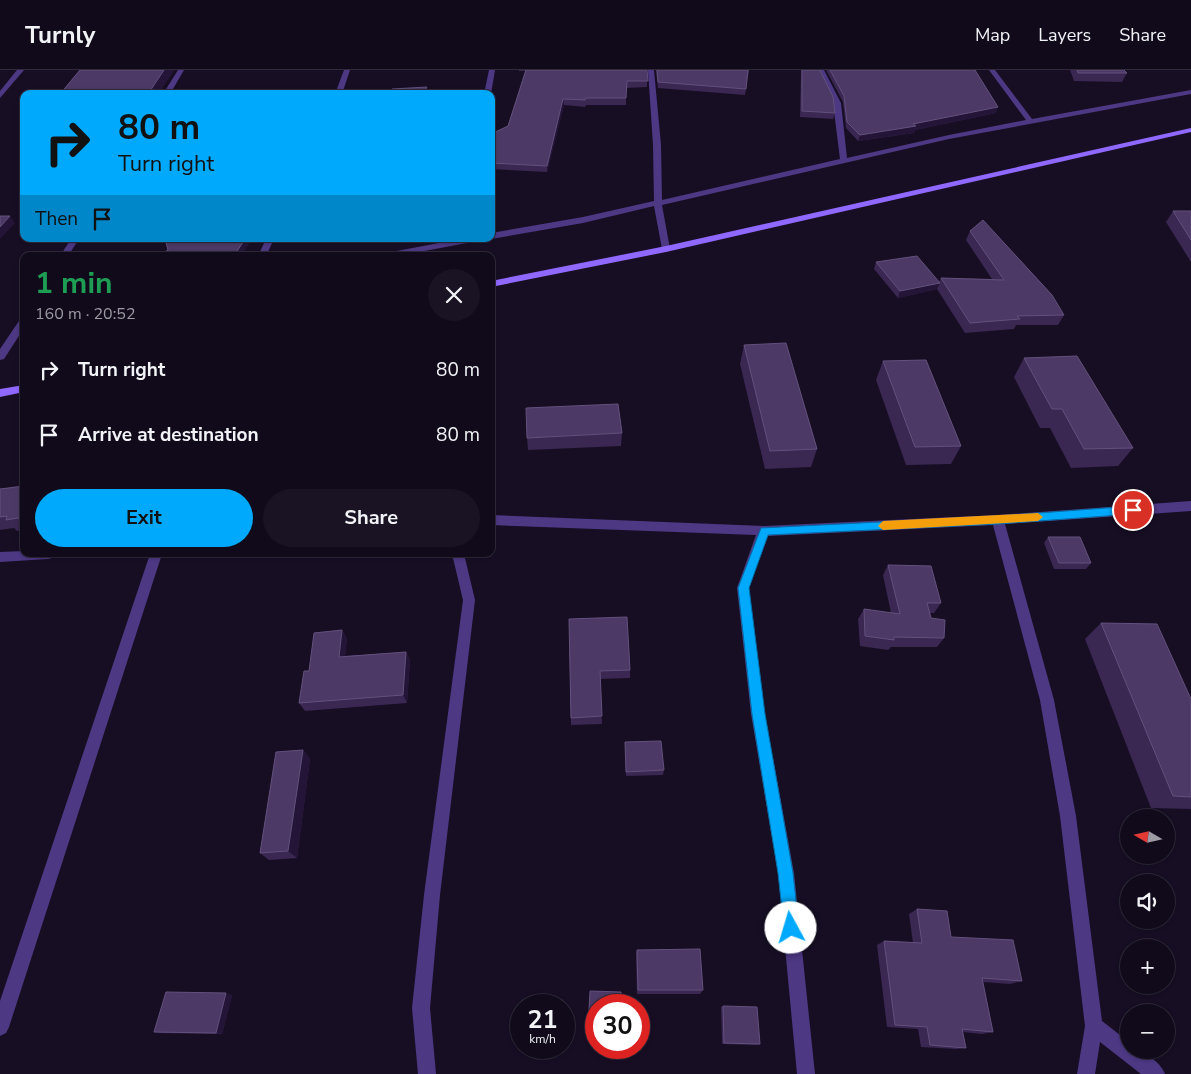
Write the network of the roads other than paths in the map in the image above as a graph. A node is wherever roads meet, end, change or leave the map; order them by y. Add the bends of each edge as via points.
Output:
1 (20, 70) edge
2 (182, 70) edge
3 (348, 70) edge
4 (492, 70) edge
5 (651, 70) edge
6 (821, 70) edge
7 (992, 70) edge
8 (169, 90) edge
9 (340, 90) edge
10 (488, 90) edge
11 (1191, 92) edge
12 (0, 96) edge
13 (1030, 121) junction
14 (1191, 130) edge
15 (844, 161) junction
16 (658, 204) junction
17 (495, 235) edge
18 (440, 242) edge
19 (666, 249) junction
20 (401, 252) edge
21 (495, 283) edge
22 (20, 325) edge
23 (20, 339) edge
24 (5, 342) edge
25 (0, 357) edge
26 (20, 389) edge
27 (0, 393) edge
28 (1191, 506) edge
29 (495, 520) edge
30 (998, 520) junction
31 (764, 531) junction
32 (20, 556) edge
33 (0, 557) edge
34 (155, 557) edge
35 (459, 557) edge
36 (0, 1026) edge
37 (1094, 1026) junction
38 (427, 1074) edge
39 (806, 1074) edge
40 (1086, 1074) edge
41 (1156, 1074) edge

1 - 12 street
2 - 8 street
3 - 9 street
4 - 10 street
5 - 16 street
6 - 15 street via 837,103
7 - 13 street
11 - 13 street
13 - 15 street
14 - 19 main road
15 - 16 street
16 - 17 street
16 - 19 street
18 - 20 street
19 - 21 main road
22 - 24 street
23 - 24 street
24 - 25 street
26 - 27 main road
28 - 30 street
29 - 31 street
30 - 31 street
30 - 37 street via 1047,700 1068,816
31 - 39 street via 744,588 758,714 786,873
32 - 33 street
34 - 36 street
35 - 38 street via 469,600 421,1008
37 - 40 street
37 - 41 street

